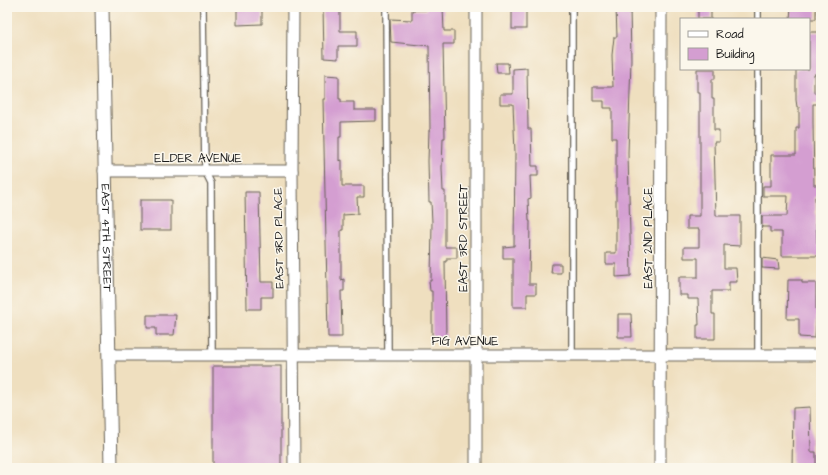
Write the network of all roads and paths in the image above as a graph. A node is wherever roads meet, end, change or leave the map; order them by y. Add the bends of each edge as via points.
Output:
1 (102, 7) edge
2 (203, 7) edge
3 (293, 7) edge
4 (386, 7) edge
5 (476, 7) edge
6 (572, 7) edge
7 (661, 7) edge
8 (758, 7) edge
9 (758, 18) edge
10 (758, 70) edge
11 (104, 170) junction
12 (205, 171) junction
13 (292, 171) junction
14 (212, 354) junction
15 (293, 354) junction
16 (388, 354) junction
17 (476, 354) junction
18 (572, 354) junction
19 (109, 355) junction
20 (661, 355) junction
21 (758, 355) junction
22 (821, 355) edge
23 (110, 468) edge
24 (294, 468) edge
25 (476, 468) edge
26 (660, 468) edge

1 - 11 street, EAST 4TH STREET
2 - 12 lane
3 - 13 street, EAST 3RD PLACE
4 - 16 lane
5 - 17 street, EAST 3RD STREET
6 - 18 lane
7 - 20 street, EAST 2ND PLACE
8 - 9 lane
10 - 21 lane
11 - 12 street, ELDER AVENUE
11 - 19 street, EAST 4TH STREET
12 - 13 street, ELDER AVENUE
12 - 14 lane via 212,183
13 - 15 street, EAST 3RD PLACE
14 - 15 street, FIG AVENUE
14 - 19 street, FIG AVENUE
15 - 16 street, FIG AVENUE
15 - 24 street, EAST 3RD PLACE
16 - 17 street, FIG AVENUE
17 - 18 street, FIG AVENUE
17 - 25 street, EAST 3RD STREET
18 - 20 street, FIG AVENUE
19 - 23 street, EAST 4TH STREET
20 - 21 street, FIG AVENUE
20 - 26 street, EAST 2ND PLACE
21 - 22 street, FIG AVENUE

